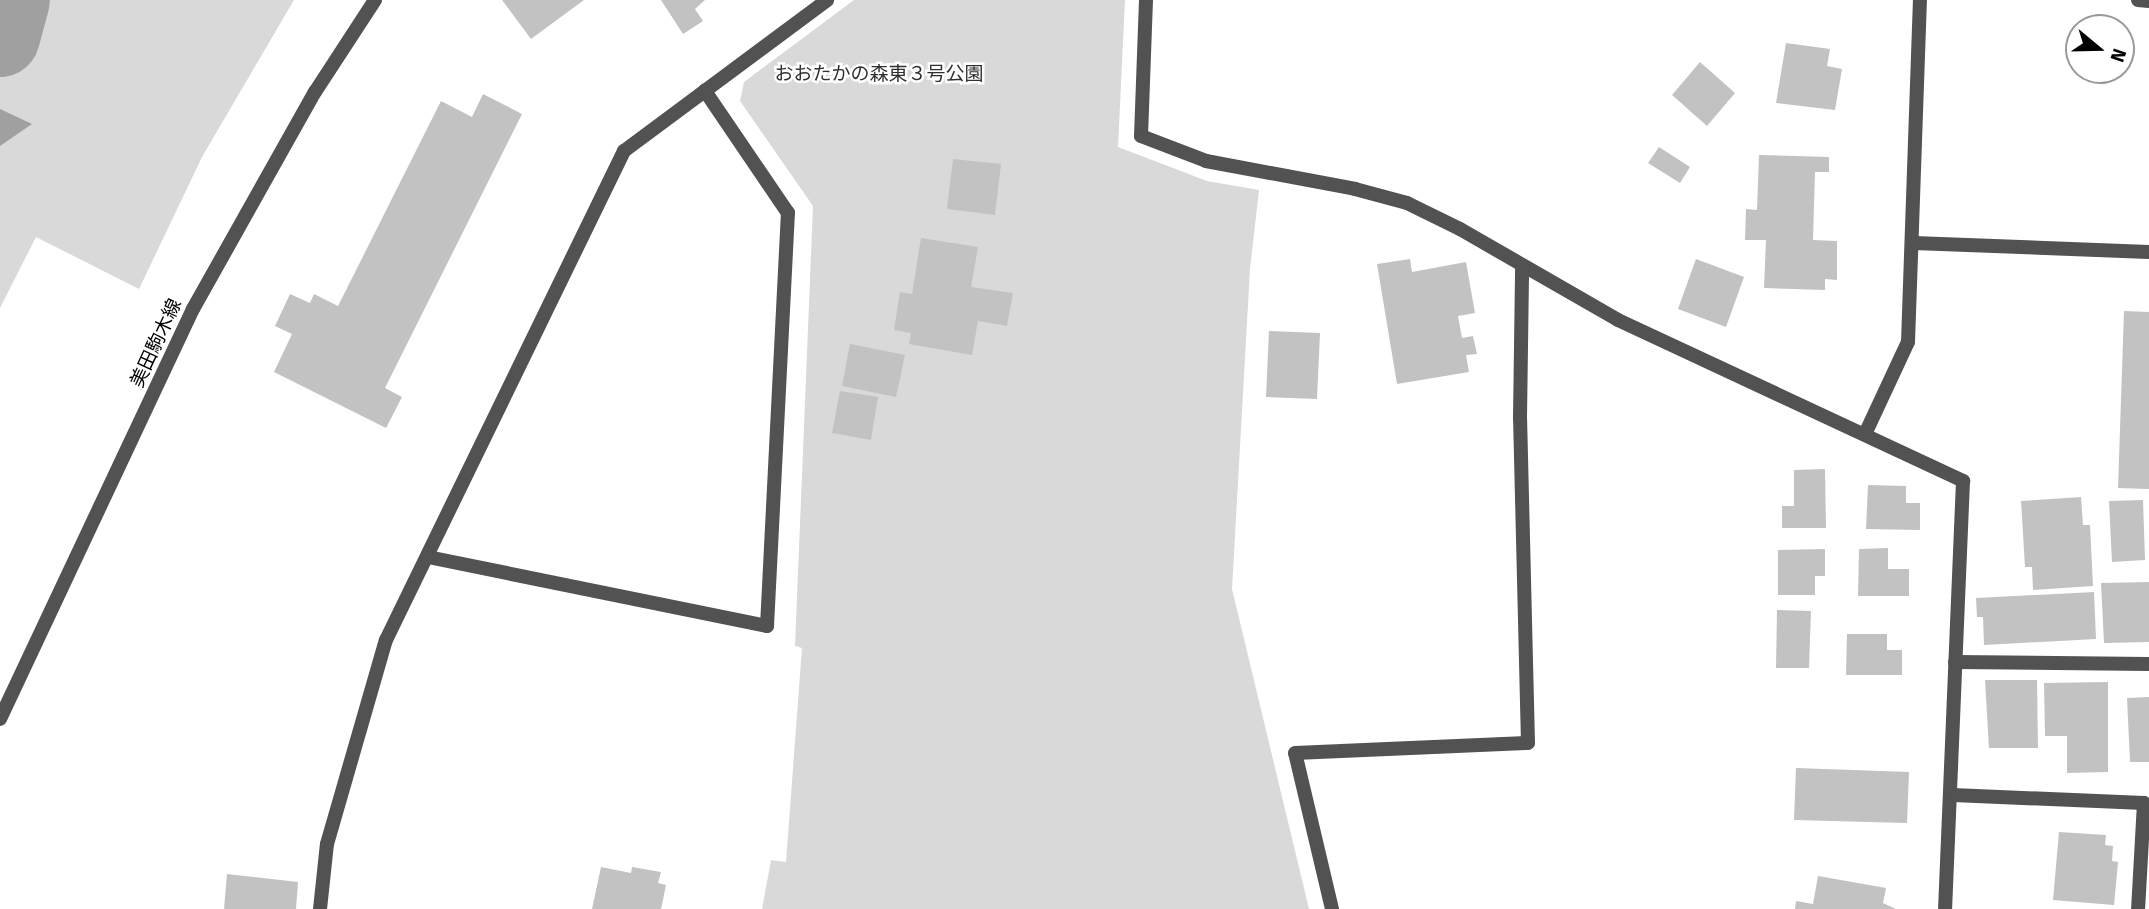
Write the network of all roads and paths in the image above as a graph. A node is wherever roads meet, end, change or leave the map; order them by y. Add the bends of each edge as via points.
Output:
1 (375, 0) edge
2 (827, 0) edge
3 (1146, 0) edge
4 (1920, 0) edge
5 (2138, 0) edge
6 (2149, 1) edge
7 (705, 91) junction
8 (1914, 243) junction
9 (2149, 252) edge
10 (1522, 266) junction
11 (1866, 432) junction
12 (428, 557) junction
13 (1955, 662) junction
14 (2149, 664) edge
15 (0, 719) edge
16 (1952, 795) junction
17 (2142, 901) edge
18 (320, 909) edge
19 (1332, 909) edge
20 (1945, 909) edge

1 - 15 street, 美田駒木線 via 315,92 192,309
2 - 7 street
3 - 10 street via 1141,136 1206,161 1407,203
4 - 8 street
5 - 6 street
7 - 12 street via 624,151
7 - 12 street via 788,213 767,626
8 - 9 street
8 - 11 street via 1908,342
10 - 11 street via 1618,320
10 - 19 street via 1520,418 1528,743 1295,753
11 - 13 street via 1963,481
12 - 18 street via 386,640 327,844
13 - 14 street
13 - 16 street
16 - 17 street via 2144,803
16 - 20 street

